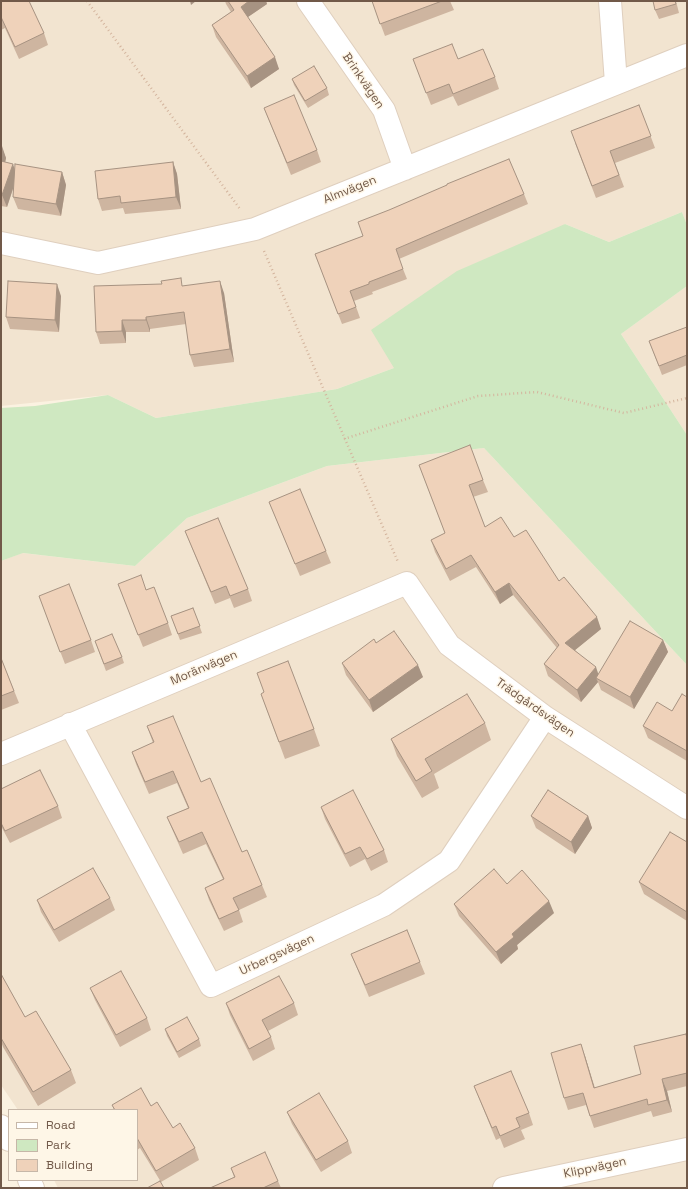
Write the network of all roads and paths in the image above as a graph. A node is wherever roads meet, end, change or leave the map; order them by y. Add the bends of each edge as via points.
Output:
1 (87, 1) edge
2 (308, 1) edge
3 (610, 1) edge
4 (687, 55) edge
5 (616, 83) junction
6 (405, 169) junction
7 (255, 229) junction
8 (1, 243) edge
9 (687, 398) edge
10 (344, 439) junction
11 (407, 583) junction
12 (545, 717) junction
13 (70, 724) junction
14 (1, 754) edge
15 (687, 808) edge
16 (1, 1126) edge
17 (8, 1138) edge
18 (687, 1149) edge
19 (504, 1188) edge

1 - 7 path
2 - 6 street, Brinkvägen via 384,110
3 - 5 street
4 - 5 street, Almvägen
5 - 6 street, Almvägen
6 - 7 street, Almvägen
7 - 8 street, Almvägen via 98,263
7 - 10 path
9 - 10 path via 624,413 537,392 478,396
10 - 11 path
11 - 12 street, Trädgårdsvägen via 448,645
11 - 13 street, Moränvägen
12 - 13 street, Urbergsvägen via 449,861 384,905 211,986
12 - 15 street, Trädgårdsvägen
13 - 14 street, Moränvägen
16 - 17 street
18 - 19 street, Klippvägen

